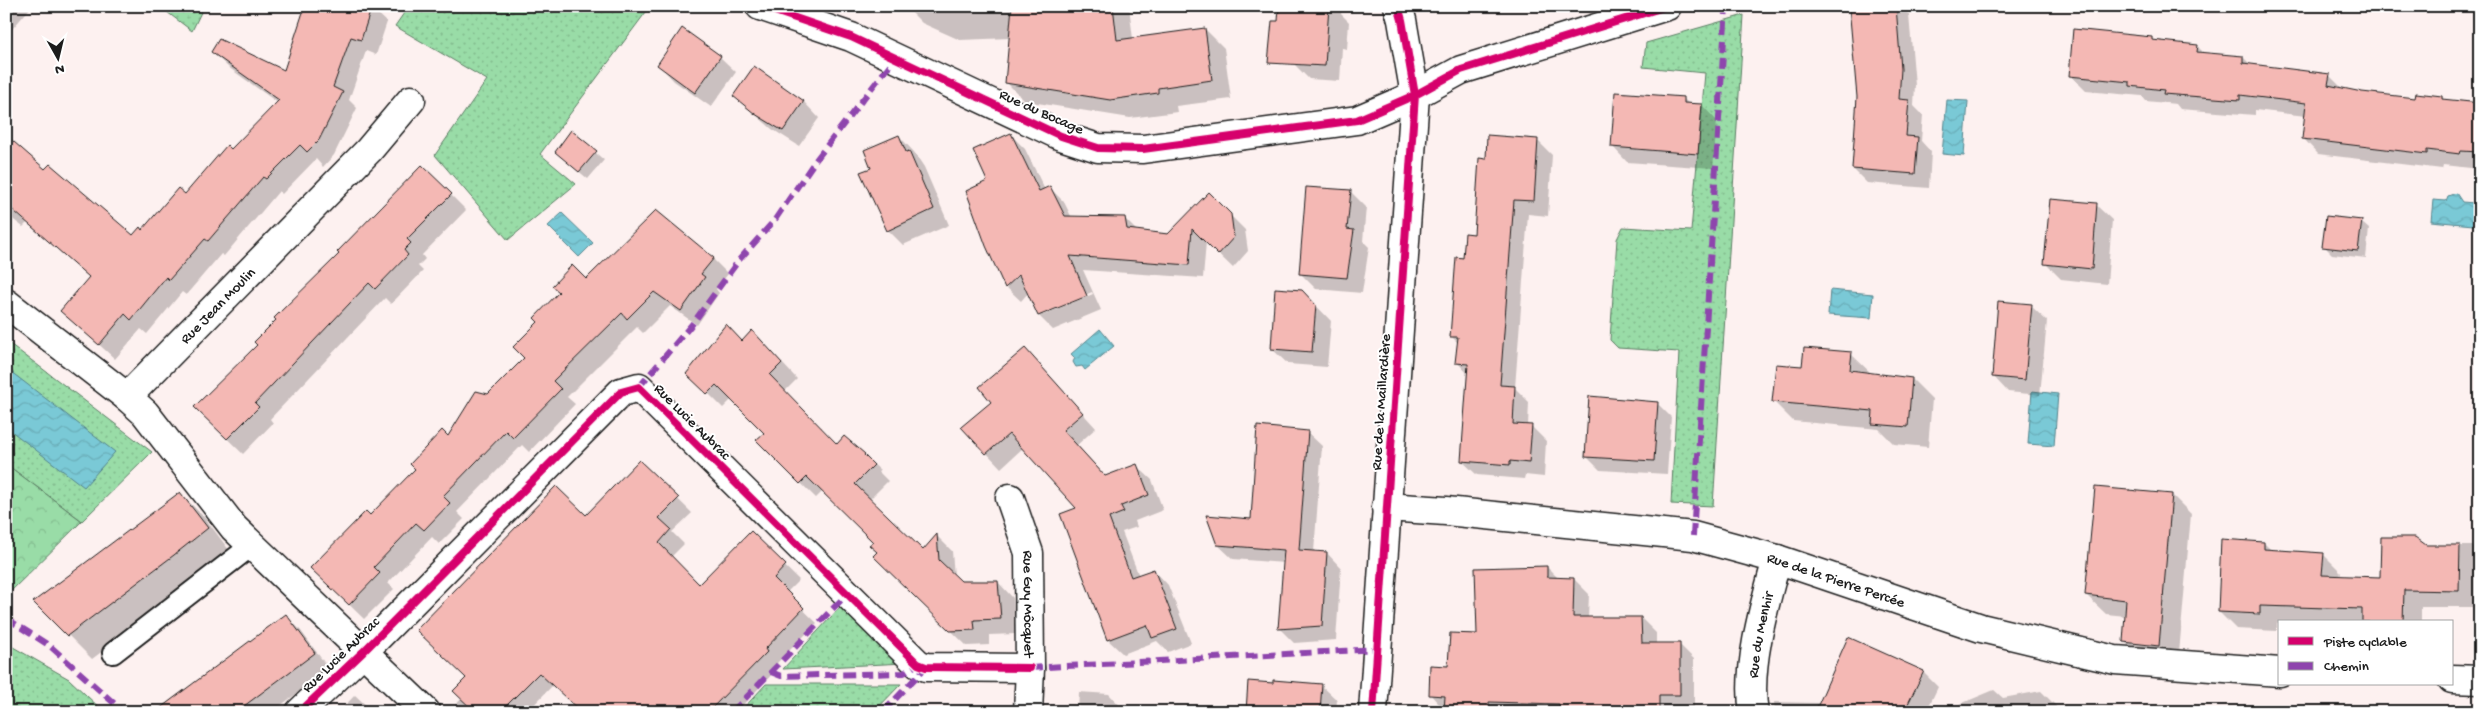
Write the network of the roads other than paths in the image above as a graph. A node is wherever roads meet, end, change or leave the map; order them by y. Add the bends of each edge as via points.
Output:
1 (760, 6) edge
2 (1398, 6) edge
3 (1667, 6) edge
4 (1414, 95) junction
5 (411, 100) dead end
6 (6, 303) edge
7 (127, 397) junction
8 (1010, 498) dead end
9 (1386, 507) junction
10 (251, 546) junction
11 (1778, 559) junction
12 (363, 652) junction
13 (113, 653) dead end
14 (1030, 668) junction
15 (2278, 672) edge
16 (2454, 679) edge
17 (2480, 680) edge
18 (300, 712) edge
19 (426, 712) edge
20 (1028, 712) edge
21 (1373, 712) edge
22 (1754, 712) edge

1 - 4 street, Rue du Bocage via 851,37 1061,136 1098,148 1143,149 1357,120
2 - 4 street, Rue de la Maillardière
3 - 4 street, Rue du Bocage via 1461,70
4 - 9 street, Rue de la Maillardière
5 - 7 street, Rue Jean Moulin via 370,150
6 - 7 street
7 - 10 street, Rue Lucie Aubrac via 145,412
8 - 14 street, Rue Guy Môcquet via 1029,553
9 - 11 street, Rue de la Pierre Percée via 1693,536
9 - 21 street, Rue de la Maillardière
10 - 12 street, Rue Lucie Aubrac
10 - 13 lane
11 - 15 street, Rue de la Pierre Percée via 1981,628 2115,660
11 - 22 street, Rue du Menhir via 1759,636 1750,694
12 - 14 street, Rue Lucie Aubrac via 621,392 639,387 918,664 926,667
12 - 18 street, Rue Lucie Aubrac
12 - 19 street, Rue Lucie Aubrac
14 - 20 street, Rue Guy Môcquet
16 - 17 street

